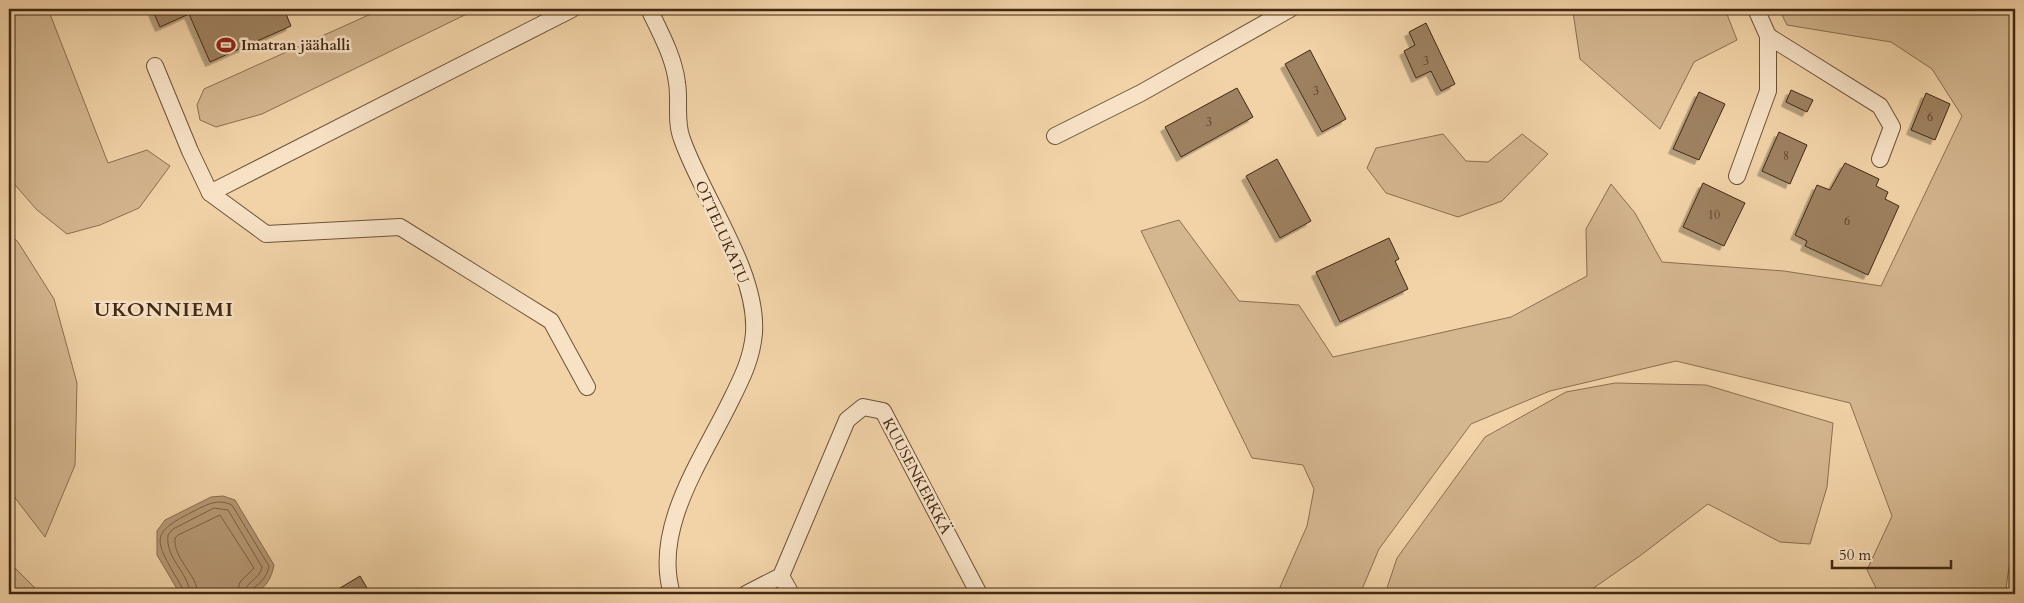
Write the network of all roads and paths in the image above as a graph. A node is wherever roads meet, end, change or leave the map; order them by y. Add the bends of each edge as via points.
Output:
1 (572, 9) edge
2 (649, 9) edge
3 (1290, 9) edge
4 (1756, 9) edge
5 (1768, 36) junction
6 (155, 66) dead end
7 (1055, 136) dead end
8 (1880, 159) dead end
9 (1737, 176) dead end
10 (210, 193) junction
11 (587, 387) dead end
12 (781, 576) junction
13 (672, 594) edge
14 (746, 594) edge
15 (791, 594) edge
16 (979, 594) edge

1 - 10 street
2 - 13 street, OTTELUKATU via 673,62 680,136 734,250 751,297 754,332 748,366 674,521 667,548
3 - 7 street via 1141,93
4 - 5 street
5 - 8 street via 1880,106 1892,127
5 - 9 street via 1768,91
6 - 10 street
10 - 11 street via 266,234 400,227 551,321
12 - 14 street
12 - 15 street
12 - 16 street, KUUSENKERKKÄ via 847,420 863,407 883,411

